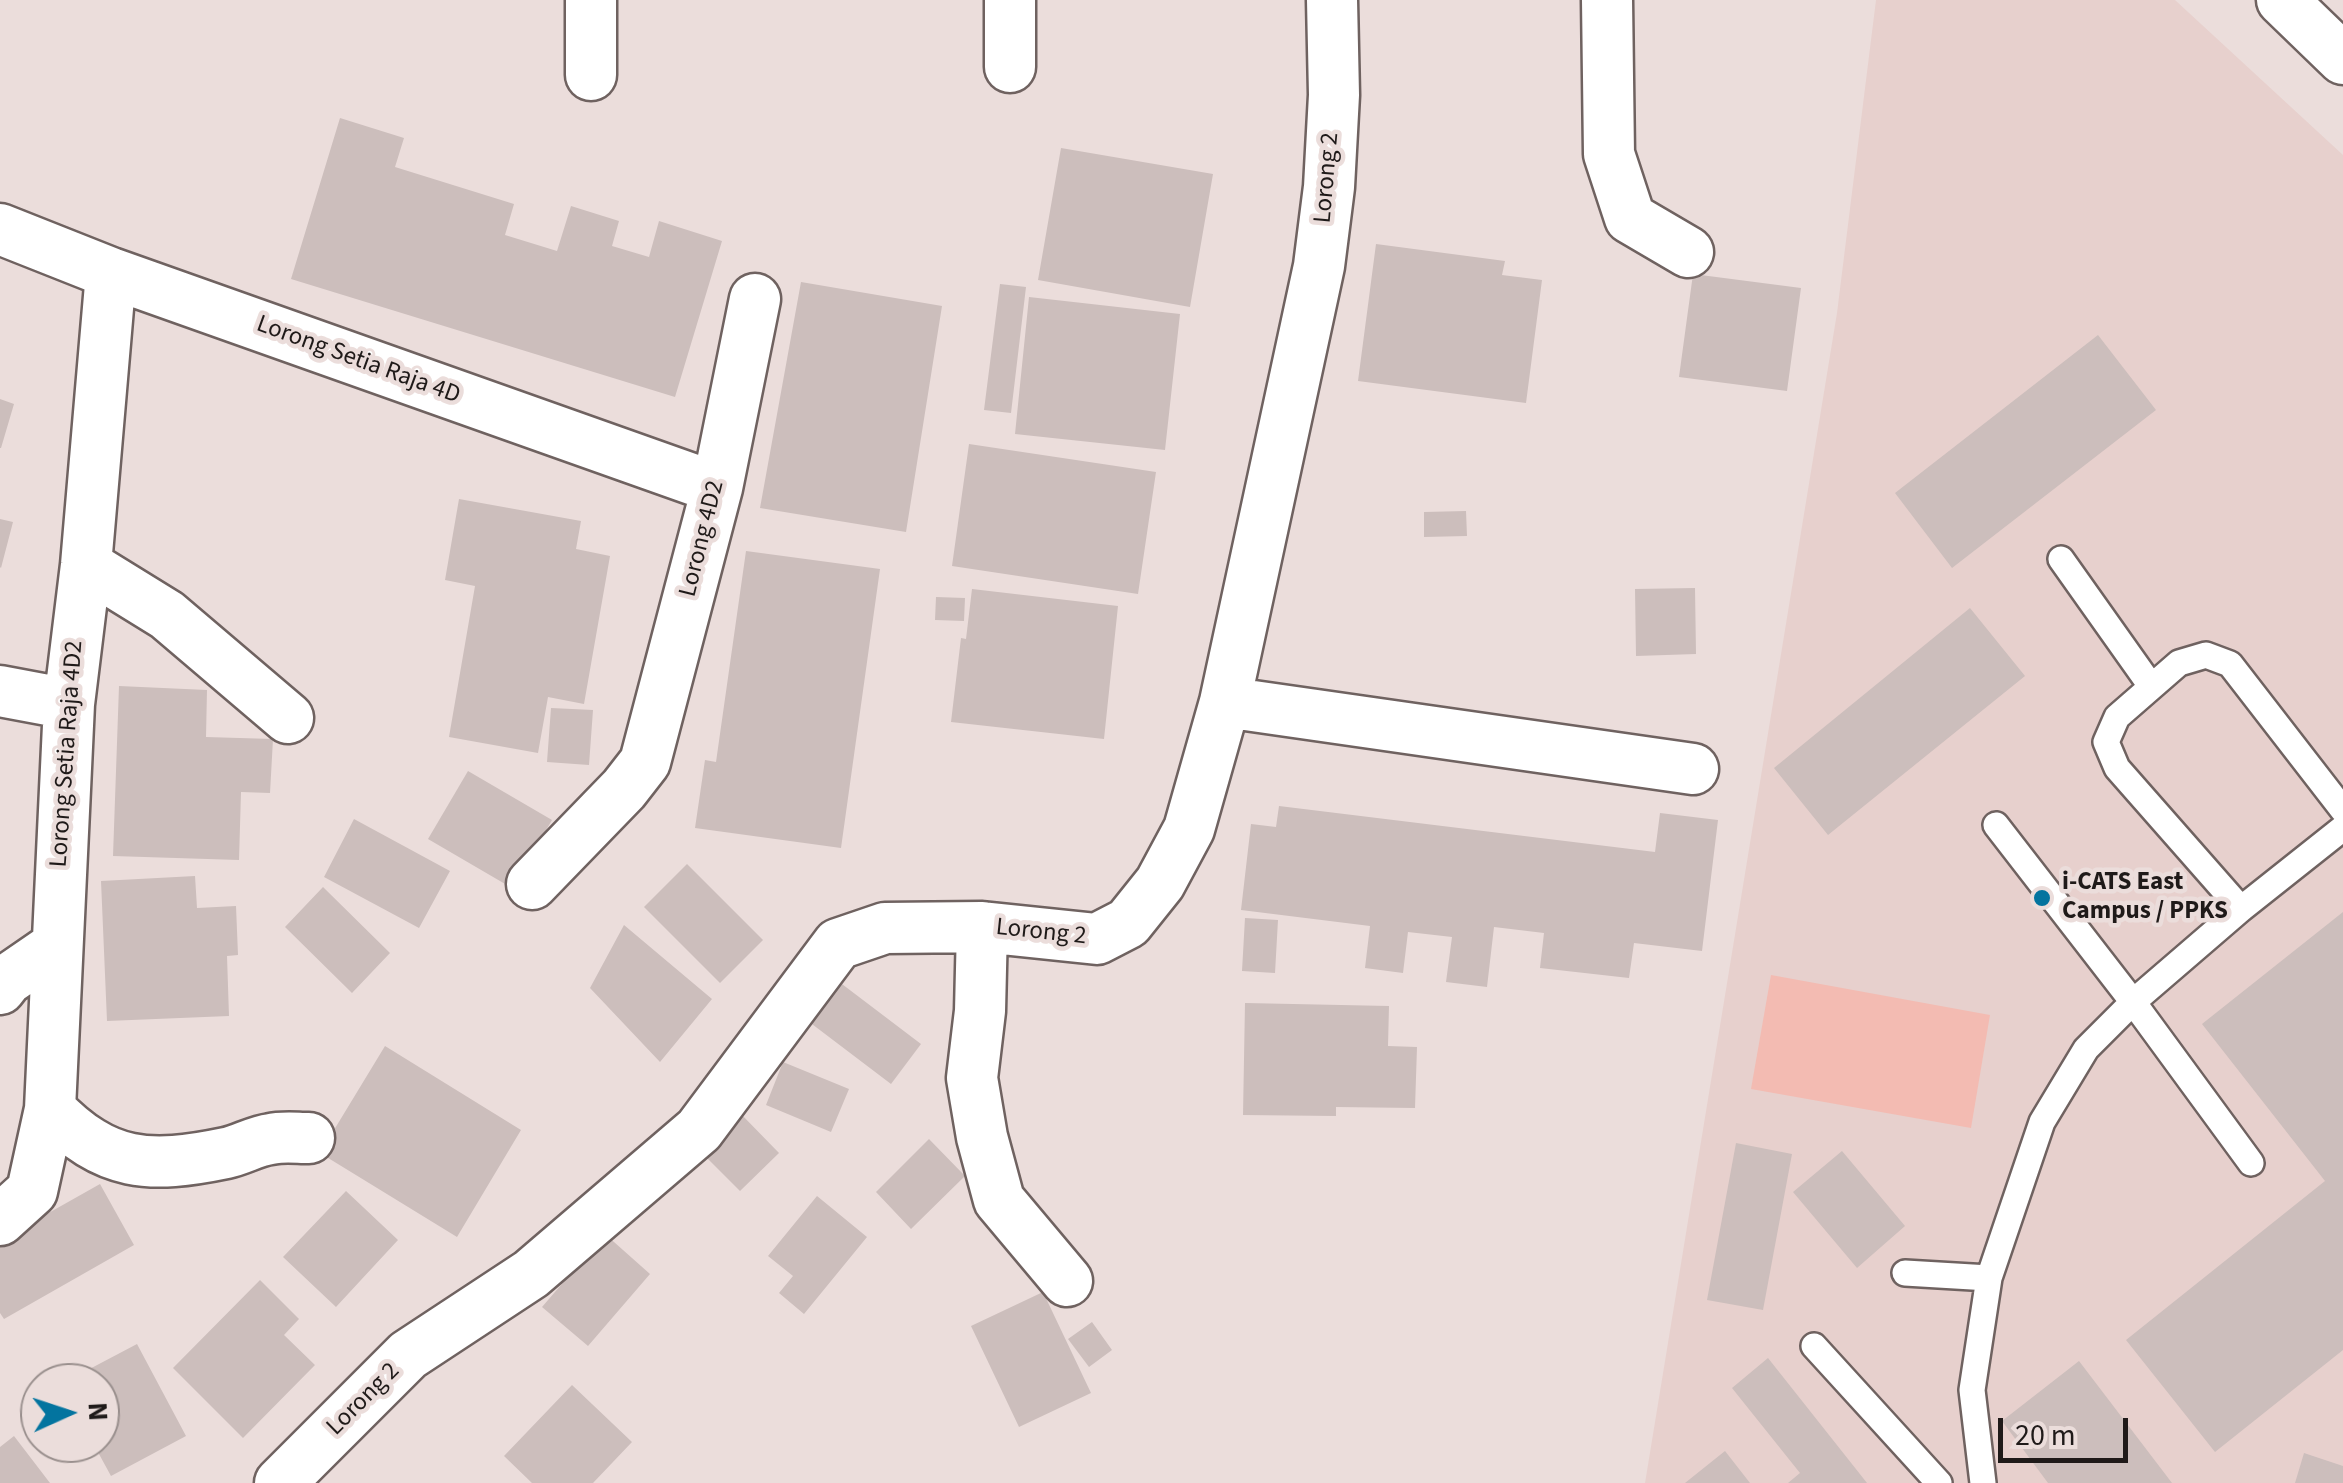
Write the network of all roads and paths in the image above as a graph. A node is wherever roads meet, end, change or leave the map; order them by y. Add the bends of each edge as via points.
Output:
1 (590, 0) edge
2 (1010, 0) edge
3 (1332, 0) edge
4 (1606, 0) edge
5 (2282, 0) edge
6 (2343, 59) edge
7 (1010, 66) dead end
8 (591, 75) dead end
9 (0, 229) edge
10 (1688, 252) dead end
11 (111, 273) junction
12 (754, 300) dead end
13 (717, 488) junction
14 (2062, 559) dead end
15 (86, 565) junction
16 (2151, 686) junction
17 (0, 691) edge
18 (1225, 702) junction
19 (68, 704) junction
20 (288, 718) dead end
21 (1694, 769) dead end
22 (2343, 810) edge
23 (1996, 825) dead end
24 (2343, 828) edge
25 (532, 884) dead end
26 (2240, 909) junction
27 (982, 927) junction
28 (55, 947) junction
29 (0, 989) edge
30 (2133, 1002) junction
31 (50, 1108) junction
32 (310, 1138) dead end
33 (2251, 1163) dead end
34 (0, 1220) edge
35 (1905, 1273) dead end
36 (1989, 1278) junction
37 (1067, 1280) dead end
38 (1814, 1346) dead end
39 (280, 1483) edge
40 (1939, 1483) edge
41 (1982, 1483) edge

1 - 8 street
2 - 7 street
3 - 18 street, Lorong 2 via 1333,113 1319,266
4 - 10 street via 1609,154 1624,202 1630,218
5 - 6 street
9 - 11 street, Lorong Setia Raja 4D
11 - 13 street, Lorong Setia Raja 4D
11 - 15 street, Lorong Setia Raja 4D2
12 - 13 street, Lorong 4D2
13 - 25 street, Lorong 4D2 via 645,762
14 - 16 lane
15 - 19 street, Lorong Setia Raja 4D2
15 - 20 street via 167,615
16 - 22 lane via 2179,663 2206,655 2230,664
16 - 26 lane via 2117,716 2106,742 2117,768
17 - 19 street
18 - 21 street
18 - 27 street, Lorong 2 via 1189,830 1128,923 1098,939
19 - 28 street, Lorong Setia Raja 4D2
23 - 30 lane
24 - 26 lane
26 - 30 lane
27 - 37 street via 972,1078 982,1137 999,1200
27 - 39 street, Lorong 2 via 885,928 838,944 699,1130 531,1274 408,1355
28 - 29 street
28 - 31 street, Lorong Setia Raja 4D2
30 - 33 lane
30 - 36 lane via 2086,1049 2042,1122
31 - 32 street via 76,1136 111,1156 168,1163 271,1138
31 - 34 street, Lorong Setia Raja 4D2 via 32,1191
35 - 36 lane
36 - 41 lane via 1972,1390
38 - 40 lane

